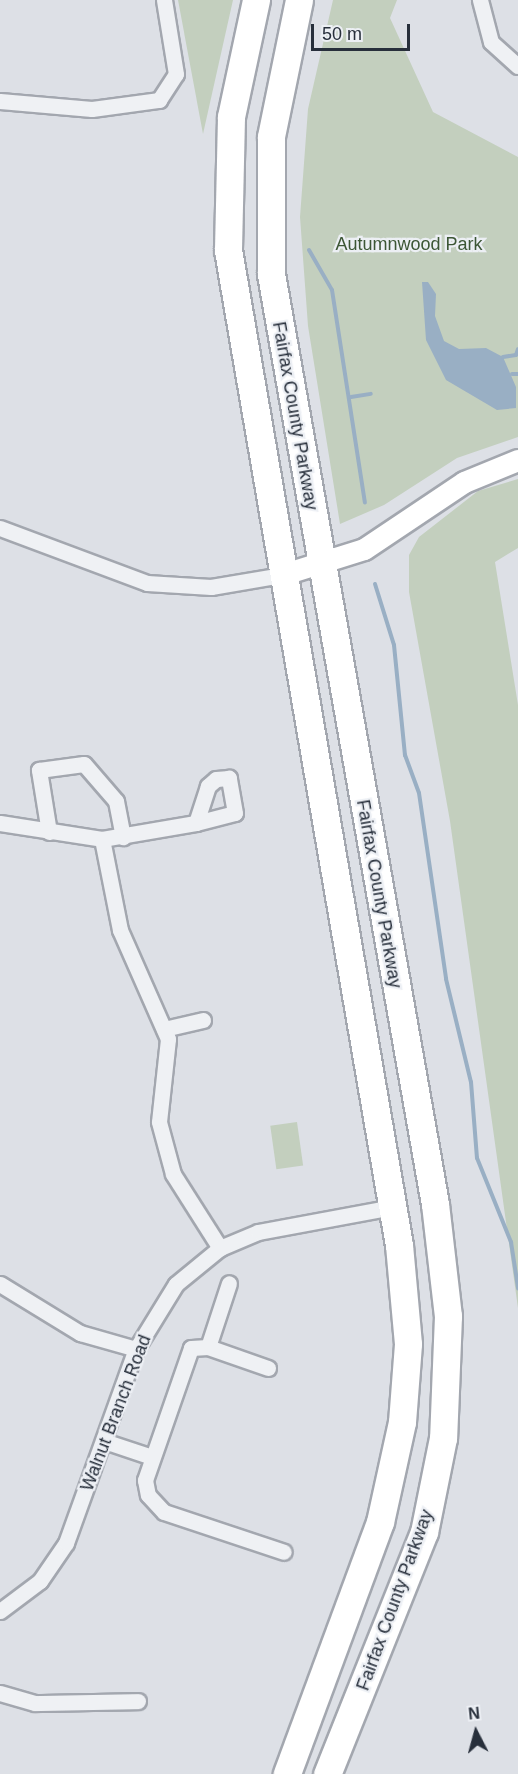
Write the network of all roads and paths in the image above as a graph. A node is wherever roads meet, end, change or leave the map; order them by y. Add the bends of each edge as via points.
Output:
1 (164, 0) edge
2 (256, 0) edge
3 (299, 0) edge
4 (480, 0) edge
5 (518, 66) edge
6 (0, 101) edge
7 (518, 460) edge
8 (0, 528) edge
9 (321, 566) junction
10 (281, 575) junction
11 (0, 823) edge
12 (196, 823) dead end
13 (49, 832) junction
14 (123, 837) junction
15 (102, 839) junction
16 (203, 1020) dead end
17 (164, 1029) junction
18 (393, 1207) junction
19 (219, 1248) junction
20 (229, 1283) dead end
21 (0, 1284) edge
22 (208, 1347) junction
23 (136, 1349) junction
24 (268, 1368) dead end
25 (104, 1441) junction
26 (148, 1456) junction
27 (285, 1552) dead end
28 (348, 1605) junction
29 (0, 1611) edge
30 (363, 1690) junction
31 (0, 1693) edge
32 (138, 1701) dead end
33 (274, 1774) edge
34 (287, 1774) edge
35 (327, 1774) edge
36 (335, 1774) edge

1 - 6 street via 176,74 159,100 92,109
2 - 10 highway via 231,117 228,250
3 - 9 highway, Fairfax County Parkway via 275,103 268,239
4 - 5 street via 491,42
7 - 9 street via 471,478 387,537
8 - 10 street via 147,583 211,587
9 - 10 street
9 - 30 highway, Fairfax County Parkway via 435,1204 448,1316 448,1391 434,1491 414,1560
10 - 18 highway
11 - 13 street
12 - 14 street
13 - 14 street via 39,770 84,764 116,801
13 - 15 street
14 - 15 street
15 - 17 street via 120,930
16 - 17 street
17 - 19 street via 168,1038 159,1122 173,1174
18 - 19 street, Walnut Branch Road via 309,1219
18 - 28 highway via 407,1312 408,1376 391,1481
19 - 23 street, Walnut Branch Road via 165,1296
20 - 22 street
21 - 23 street via 80,1333
22 - 24 street
22 - 26 street via 191,1348 184,1358
23 - 25 street, Walnut Branch Road
25 - 26 street
25 - 29 street, Walnut Branch Road via 54,1563
26 - 27 street via 148,1496 159,1508
28 - 33 highway
28 - 34 highway
30 - 35 highway, Fairfax County Parkway
30 - 36 highway
31 - 32 street via 35,1703

